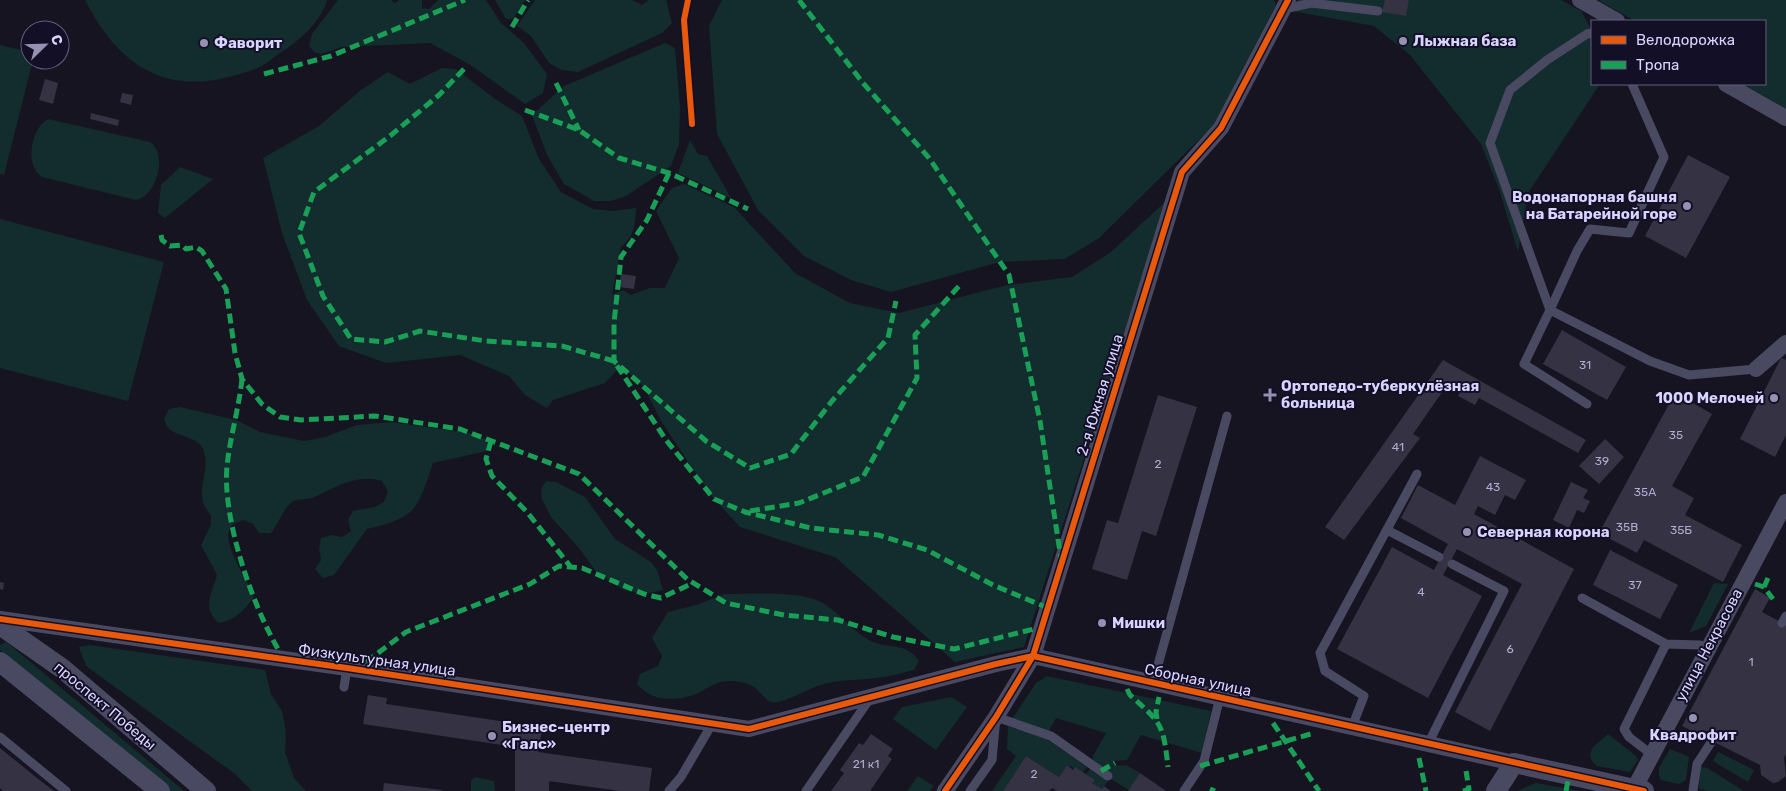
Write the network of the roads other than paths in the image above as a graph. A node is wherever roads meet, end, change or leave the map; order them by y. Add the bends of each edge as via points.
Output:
1 (1580, 0) edge
2 (1284, 3) edge
3 (1378, 11) dead end
4 (1615, 20) edge
5 (1591, 33) edge
6 (1632, 85) edge
7 (1728, 85) edge
8 (1786, 118) edge
9 (1550, 310) junction
10 (1786, 343) edge
11 (1756, 369) joint
12 (1587, 404) dead end
13 (1227, 416) dead end
14 (1417, 474) dead end
15 (1786, 502) edge
16 (1386, 530) junction
17 (1439, 556) dead end
18 (1452, 564) dead end
19 (1582, 598) dead end
20 (0, 619) edge
21 (0, 625) edge
22 (1666, 644) junction
23 (1707, 649) junction
24 (1033, 656) junction
25 (0, 662) edge
26 (347, 668) junction
27 (1153, 683) junction
28 (344, 687) dead end
29 (871, 697) junction
30 (1220, 697) junction
31 (996, 717) junction
32 (712, 724) junction
33 (1352, 727) junction
34 (749, 729) joint
35 (0, 738) edge
36 (1712, 741) dead end
37 (1428, 744) junction
38 (1651, 754) junction
39 (1514, 763) junction
40 (1108, 776) dead end
41 (1639, 790) edge
42 (66, 791) edge
43 (160, 791) edge
44 (206, 791) edge
45 (669, 791) edge
46 (806, 791) edge
47 (945, 791) edge
48 (970, 791) edge
49 (1184, 791) edge
50 (1496, 791) edge
51 (1693, 791) edge

1 - 4 street
2 - 3 lane
2 - 24 street, 2-я Южная улица via 1221,128 1182,172
5 - 9 lane via 1547,60 1510,90 1490,143
6 - 9 lane via 1664,157 1629,233 1590,229
7 - 8 street
9 - 11 lane via 1650,362 1689,375
9 - 12 lane via 1524,364
10 - 11 street
13 - 27 lane
14 - 16 lane
15 - 23 street, улица Некрасова
16 - 17 lane
16 - 33 lane via 1320,653 1325,671 1364,696
18 - 37 lane via 1504,591
19 - 22 lane
20 - 26 street, Физкультурная улица
21 - 44 street, проспект Победы via 63,669
22 - 23 lane via 1700,645
22 - 38 lane via 1624,729 1628,737
23 - 38 street, улица Некрасова
24 - 27 street, Сборная улица
24 - 29 street, Сборная улица
24 - 31 street, 2-я Южная улица
25 - 43 street, проспект Победы
26 - 28 lane
26 - 32 street, Физкультурная улица
27 - 30 street, Сборная улица
29 - 34 street, Сборная улица
29 - 46 lane
30 - 33 street, Сборная улица
30 - 49 lane via 1204,761
31 - 40 lane via 1051,736
31 - 47 street, 2-я Южная улица
31 - 48 lane via 992,760
32 - 34 street, Физкультурная улица
32 - 45 lane via 682,777
33 - 37 street, Сборная улица
35 - 42 lane
36 - 51 lane via 1697,764
37 - 39 street, Сборная улица
38 - 41 street, улица Некрасова
39 - 41 street, Сборная улица
39 - 50 street

